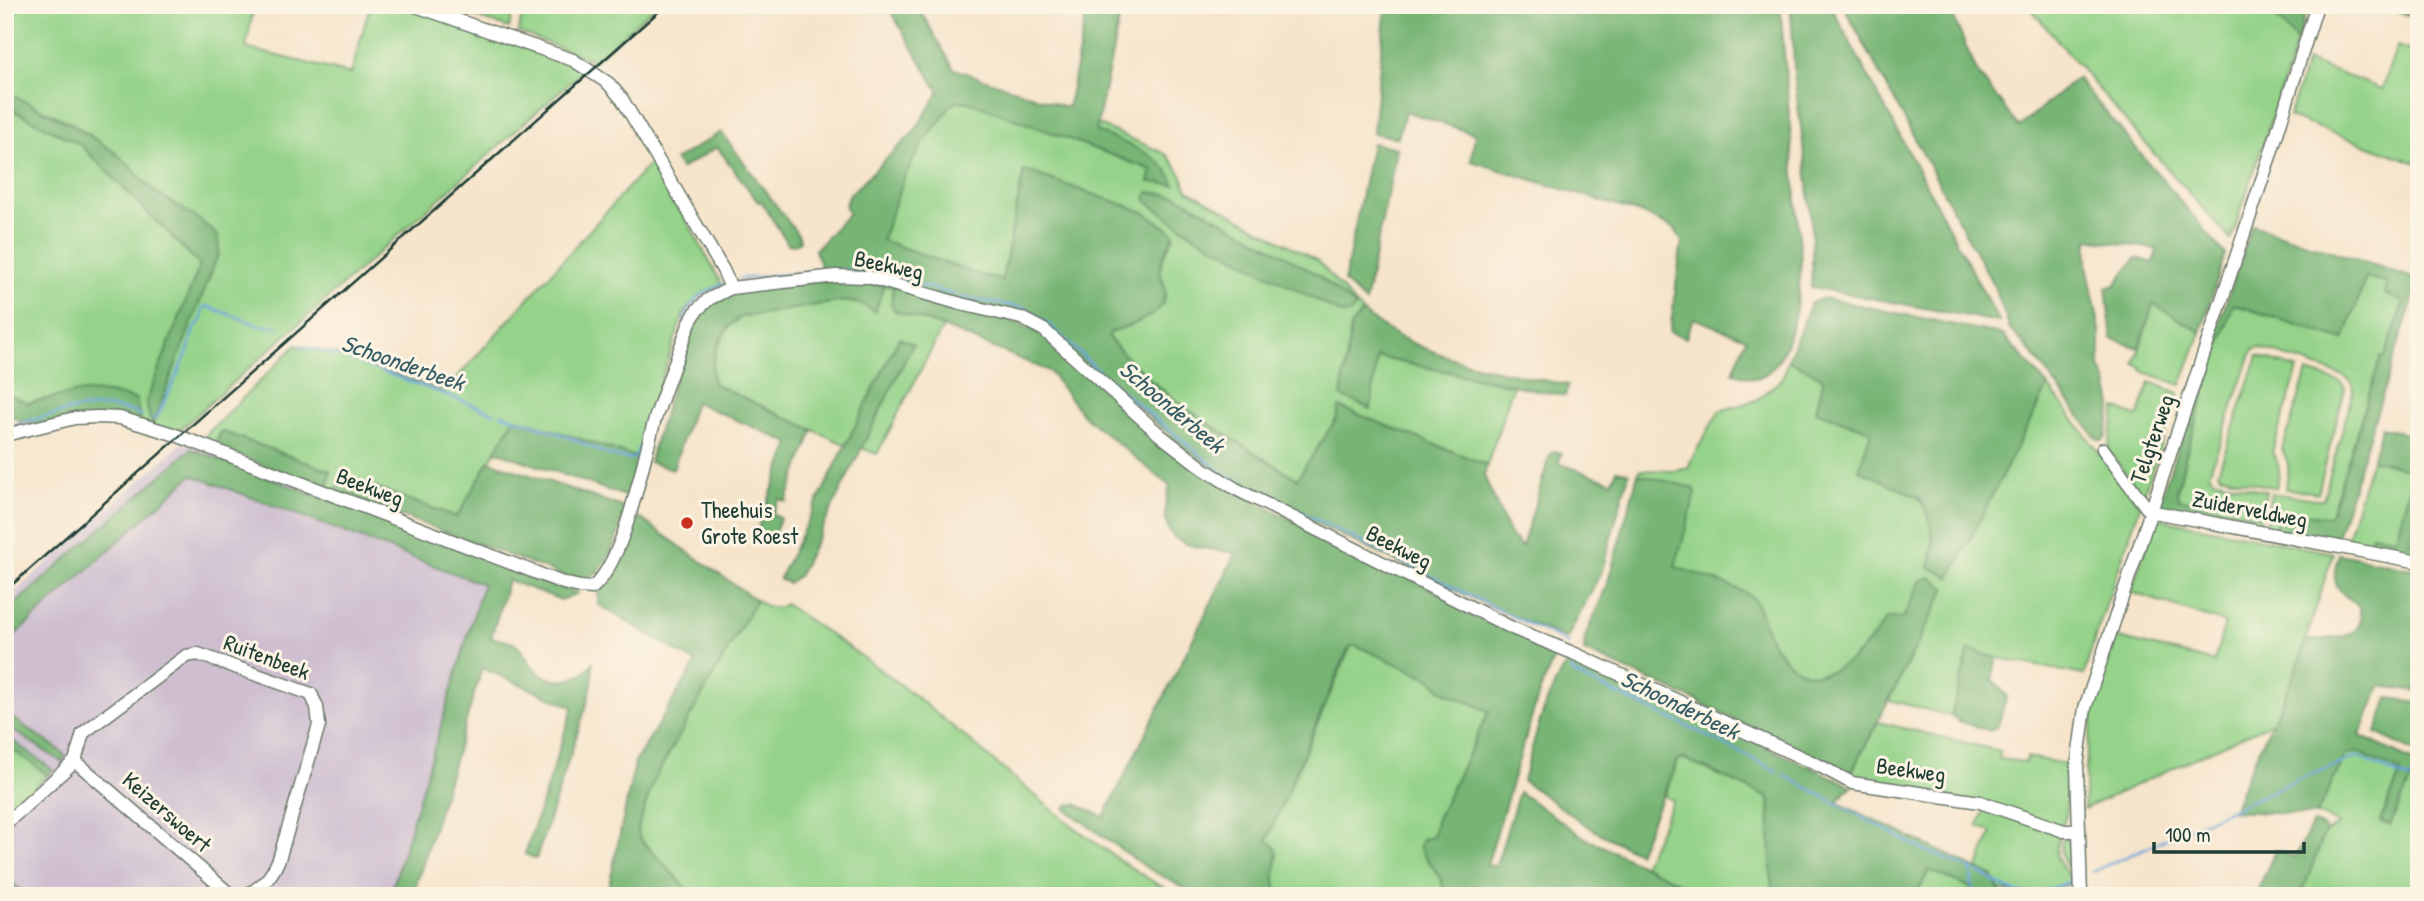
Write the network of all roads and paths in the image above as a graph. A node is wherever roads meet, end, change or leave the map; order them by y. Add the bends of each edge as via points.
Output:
1 (413, 5) edge
2 (2317, 5) edge
3 (731, 288) junction
4 (5, 435) edge
5 (2103, 449) dead end
6 (2149, 511) junction
7 (2419, 562) edge
8 (75, 761) junction
9 (5, 824) edge
10 (2079, 831) junction
11 (232, 896) edge
12 (245, 896) edge
13 (2081, 896) edge

1 - 3 street via 573,60 608,83 622,99
2 - 6 street, Telgterweg
3 - 4 street, Beekweg via 709,299 690,322 612,564 592,587 563,583 173,434 120,418 75,418
3 - 10 street, Beekweg via 836,276 868,277 1021,318 1044,330 1160,435 1221,480 1512,628 1852,783 1980,802 2064,831
5 - 6 street
6 - 7 street, Zuiderveldweg
6 - 10 street, Telgterweg via 2085,708 2077,766
8 - 9 street
8 - 11 street, Keizerswoert
8 - 12 street, Ruitenbeek via 83,733 186,656 198,654 311,694 318,725 279,859 263,886
10 - 13 street, Telgterweg

